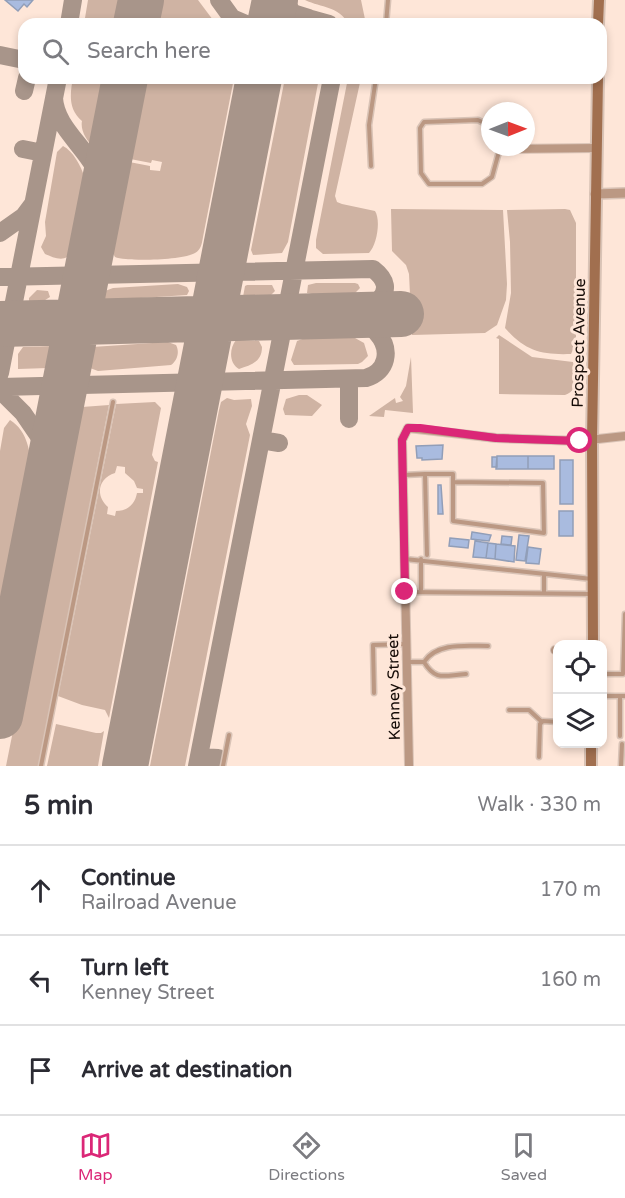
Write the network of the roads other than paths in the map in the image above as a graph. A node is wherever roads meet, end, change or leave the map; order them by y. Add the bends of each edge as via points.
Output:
1 (388, 0) edge
2 (599, 0) edge
3 (386, 18) edge
4 (598, 18) edge
5 (375, 84) edge
6 (598, 84) edge
7 (481, 122) edge
8 (535, 148) edge
9 (597, 148) junction
10 (498, 156) edge
11 (370, 166) dead end
12 (625, 193) edge
13 (596, 194) junction
14 (113, 402) dead end
15 (625, 436) edge
16 (592, 440) junction
17 (425, 474) junction
18 (403, 475) junction
19 (453, 482) junction
20 (427, 555) dead end
21 (405, 559) junction
22 (421, 559) junction
23 (544, 574) junction
24 (593, 579) junction
25 (405, 592) junction
26 (422, 592) junction
27 (544, 593) junction
28 (593, 594) junction
29 (625, 614) edge
30 (593, 640) edge
31 (406, 644) junction
32 (488, 645) dead end
33 (407, 662) junction
34 (424, 662) junction
35 (466, 674) dead end
36 (607, 674) edge
37 (624, 674) edge
38 (374, 693) dead end
39 (607, 696) edge
40 (623, 696) edge
41 (509, 710) dead end
42 (542, 722) junction
43 (553, 722) edge
44 (229, 735) dead end
45 (620, 736) dead end
46 (622, 744) dead end
47 (591, 748) edge
48 (539, 757) dead end
49 (41, 766) edge
50 (223, 766) edge
51 (409, 766) edge
52 (591, 766) edge
53 (621, 766) edge

1 - 3 lane
2 - 4 main road
5 - 11 lane via 369,125
6 - 9 main road, Prospect Avenue
7 - 10 lane via 424,122 420,128 421,173 429,184 482,184 492,177
8 - 9 street
9 - 13 main road, Prospect Avenue
12 - 13 street
13 - 16 main road, Prospect Avenue
14 - 49 lane
15 - 16 street
16 - 18 street, Kenney Street via 496,438 408,428 402,440
16 - 24 main road, Prospect Avenue
17 - 18 lane
17 - 19 lane via 453,474
17 - 20 lane
18 - 21 street, Kenney Street
19 - 19 lane via 453,521 544,533 543,483
21 - 22 lane
21 - 25 street, Kenney Street
22 - 23 lane
22 - 26 lane
23 - 24 lane
23 - 27 lane
24 - 28 main road, Prospect Avenue
25 - 26 lane
25 - 31 street, Kenney Street
26 - 27 lane
27 - 28 lane
28 - 30 main road, Prospect Avenue
29 - 37 lane
31 - 33 street, Kenney Street
31 - 38 lane via 373,645
32 - 34 lane via 446,647
33 - 34 lane
33 - 51 street, Kenney Street
34 - 35 lane via 436,676
36 - 37 lane
39 - 40 lane
40 - 45 lane
41 - 42 lane via 529,710
42 - 43 lane
42 - 48 lane
44 - 50 lane
46 - 53 lane
47 - 52 main road

